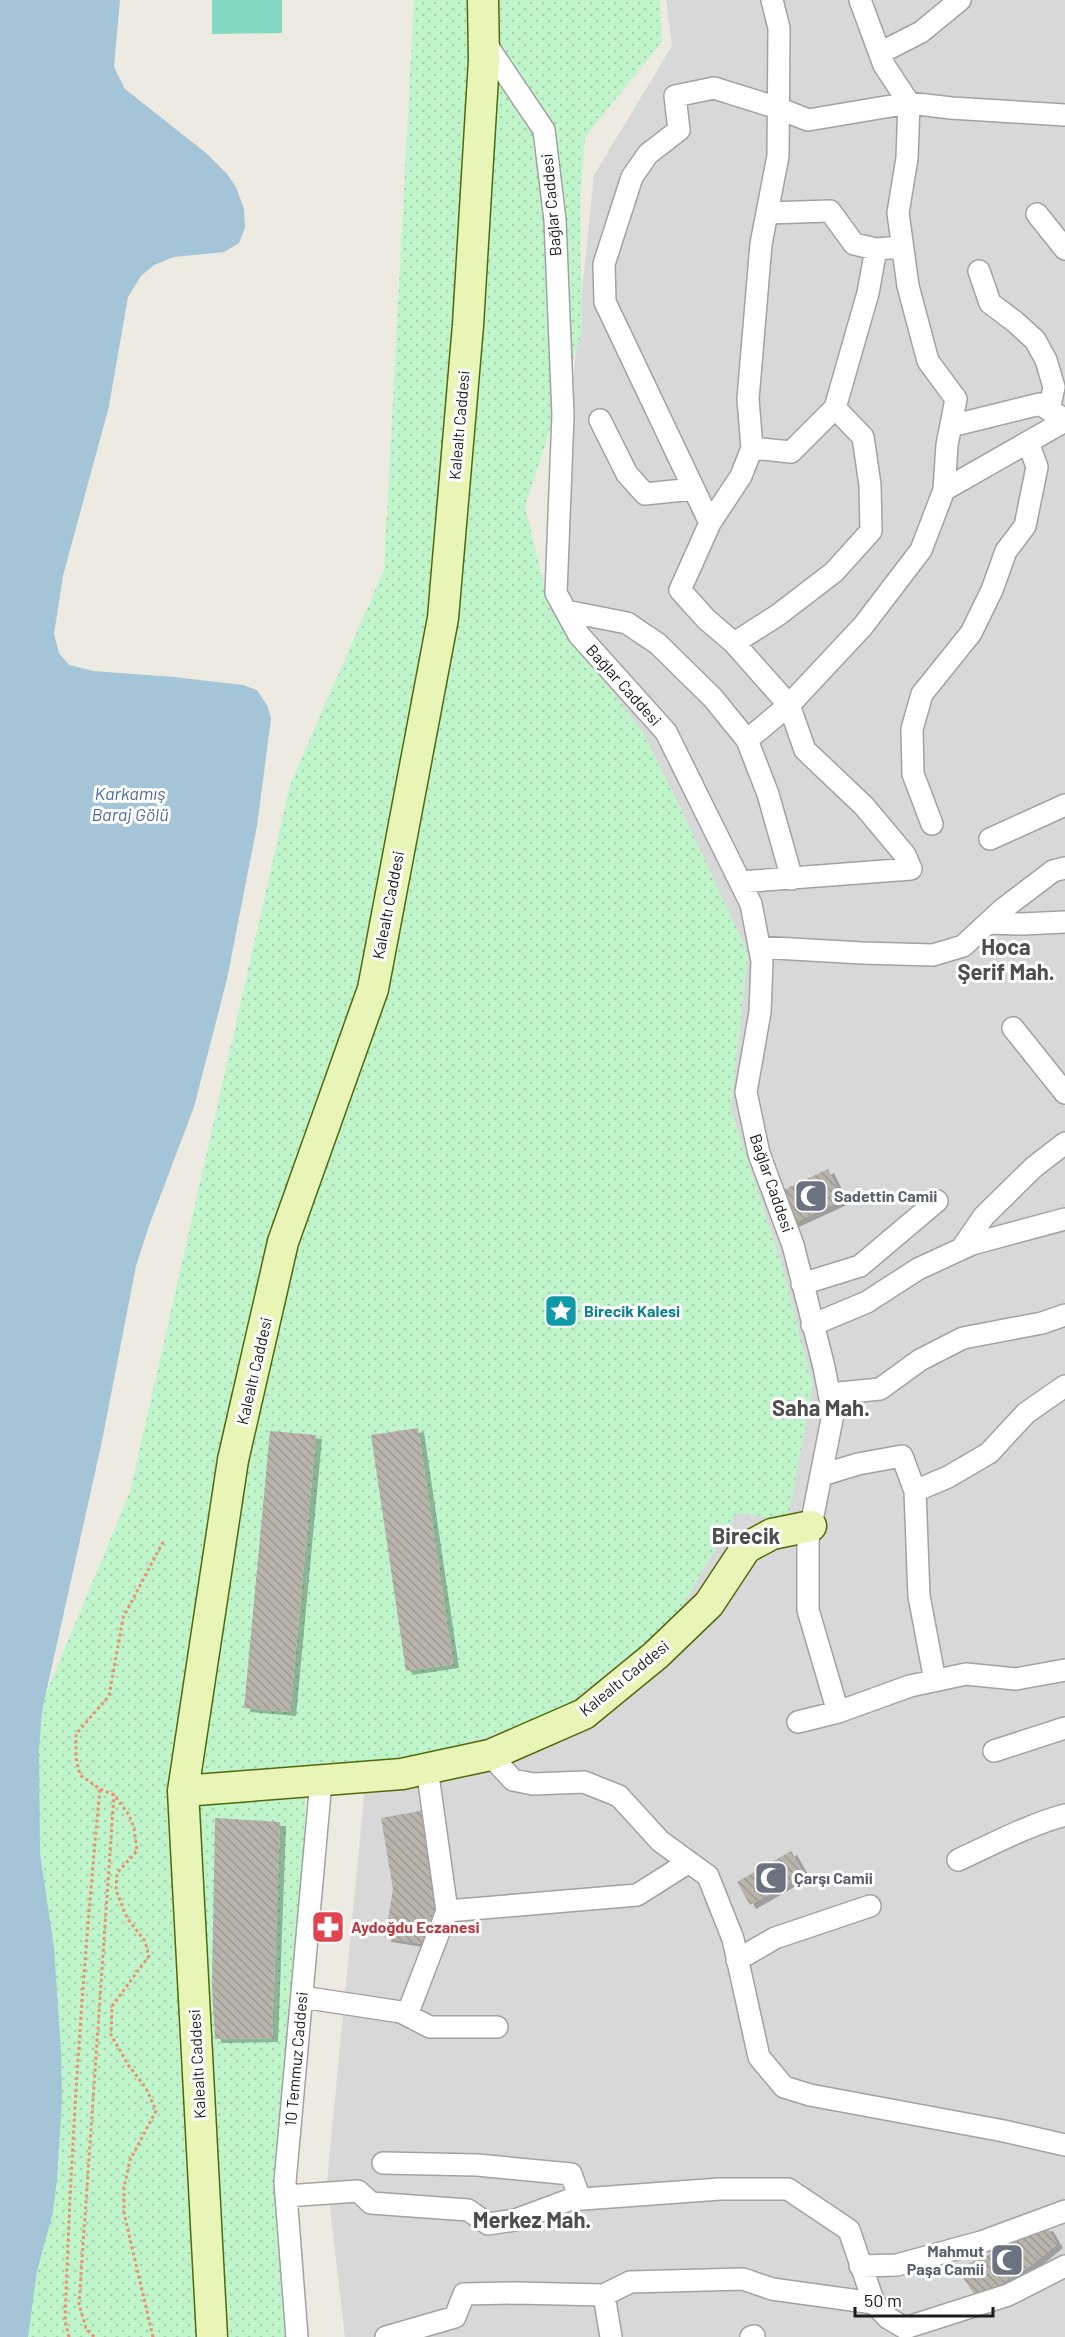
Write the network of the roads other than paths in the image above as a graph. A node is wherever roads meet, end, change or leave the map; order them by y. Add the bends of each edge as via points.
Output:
1 (483, 0) edge
2 (772, 0) edge
3 (860, 0) edge
4 (960, 0) edge
5 (483, 41) junction
6 (880, 53) junction
7 (909, 103) junction
8 (778, 108) junction
9 (1065, 115) edge
10 (767, 213) junction
11 (1037, 214) dead end
12 (903, 247) junction
13 (876, 249) junction
14 (1065, 249) edge
15 (979, 271) dead end
16 (835, 408) junction
17 (1060, 417) edge
18 (600, 420) dead end
19 (951, 426) junction
20 (1028, 442) junction
21 (752, 447) junction
22 (693, 489) junction
23 (944, 490) junction
24 (710, 523) junction
25 (566, 611) junction
26 (734, 643) junction
27 (789, 705) junction
28 (747, 740) junction
29 (1065, 805) edge
30 (932, 824) dead end
31 (990, 838) dead end
32 (1065, 868) edge
33 (792, 879) junction
34 (740, 882) junction
35 (1065, 922) edge
36 (988, 923) junction
37 (759, 947) junction
38 (1012, 1028) dead end
39 (1065, 1093) edge
40 (1065, 1143) edge
41 (937, 1201) dead end
42 (1065, 1219) edge
43 (962, 1248) junction
44 (802, 1284) junction
45 (1065, 1315) edge
46 (812, 1325) junction
47 (1065, 1386) edge
48 (829, 1394) junction
49 (822, 1475) junction
50 (915, 1491) junction
51 (811, 1526) junction
52 (1065, 1670) edge
53 (935, 1681) junction
54 (838, 1712) junction
55 (798, 1722) dead end
56 (1065, 1728) edge
57 (994, 1751) dead end
58 (490, 1755) junction
59 (427, 1768) junction
60 (321, 1781) junction
61 (183, 1791) junction
62 (1065, 1815) edge
63 (958, 1860) dead end
64 (689, 1862) junction
65 (870, 1906) dead end
66 (447, 1911) junction
67 (737, 1960) junction
68 (302, 1997) junction
69 (407, 2015) junction
70 (497, 2027) dead end
71 (1065, 2145) edge
72 (382, 2163) dead end
73 (286, 2196) junction
74 (580, 2199) junction
75 (1065, 2211) edge
76 (860, 2266) junction
77 (1065, 2266) edge
78 (604, 2295) junction
79 (874, 2303) junction
80 (212, 2337) edge
81 (297, 2337) edge
82 (386, 2337) edge
83 (611, 2337) edge

1 - 5 street, Kalealtı Caddesi
2 - 8 street via 779,28
3 - 6 street
4 - 6 street via 921,32
5 - 25 street, Bağlar Caddesi via 544,130 555,220 563,415 556,593
5 - 61 street, Kalealtı Caddesi via 468,325 443,618 373,989 283,1242 233,1460
6 - 7 street
7 - 8 street via 808,120
7 - 9 street
7 - 12 street via 907,158 898,213
8 - 10 street via 778,156
8 - 22 street via 714,88 675,96 679,130 648,154 632,177 604,264 605,302
10 - 13 street via 830,211 854,244
10 - 21 street via 748,399
11 - 14 street
12 - 13 street
12 - 19 street via 908,286 928,361 956,399
13 - 16 street via 868,293
15 - 17 street via 990,303 1035,340 1046,360
16 - 21 street via 791,452
16 - 26 street via 863,437 871,531 834,573
17 - 19 street via 1040,404
17 - 20 street
18 - 22 street via 627,474 645,494
19 - 23 street
20 - 23 street
20 - 30 street via 1037,466 1025,526 1006,552 971,633 922,694 912,729 913,774
21 - 24 street via 741,476
22 - 24 street
23 - 27 street via 921,550 863,626
24 - 26 street via 680,590 706,620
25 - 28 street via 627,623 658,644 713,698
25 - 34 street, Bağlar Caddesi via 579,635 666,732
26 - 27 street
27 - 28 street
27 - 33 street via 805,750 864,806 905,855 910,869
28 - 33 street via 768,794
29 - 31 street
32 - 36 street via 1053,871
33 - 34 street
34 - 37 street, Bağlar Caddesi via 751,904
35 - 36 street
36 - 37 street via 963,946 933,955
37 - 44 street, Bağlar Caddesi via 760,1012 746,1092 759,1154 793,1245
38 - 39 street
40 - 43 street via 984,1216
41 - 44 street via 860,1266
42 - 43 street
43 - 46 street via 918,1269 867,1302
44 - 46 street, Bağlar Caddesi
45 - 48 street via 963,1338 920,1360 880,1389
46 - 48 street, Bağlar Caddesi
47 - 50 street via 1026,1413 989,1453
48 - 49 street, Bağlar Caddesi via 833,1414
49 - 50 street via 902,1456
49 - 51 street, Bağlar Caddesi
50 - 53 street via 920,1596
51 - 54 street, Bağlar Caddesi via 808,1610
51 - 58 street, Kalealtı Caddesi via 772,1534 746,1548 709,1604 656,1655 584,1714
52 - 53 street via 1016,1679 966,1674
53 - 54 street
54 - 55 street
56 - 57 street
58 - 59 street, Kalealtı Caddesi
58 - 64 street via 513,1780 533,1784 584,1782 619,1796 660,1841
59 - 60 street, Kalealtı Caddesi
59 - 66 street
60 - 61 street, Kalealtı Caddesi
60 - 68 street, 10 Temmuz Caddesi
61 - 80 street, Kalealtı Caddesi
62 - 63 street
64 - 66 street via 637,1895
64 - 67 street via 708,1876 733,1939
65 - 67 street via 775,1938
66 - 69 street
67 - 71 street via 759,2057 784,2087
68 - 69 street
68 - 73 street, 10 Temmuz Caddesi
69 - 70 street via 430,2027
72 - 74 street via 477,2165 571,2174
73 - 74 street via 357,2191 371,2203 468,2210 488,2224
73 - 81 street, 10 Temmuz Caddesi
74 - 76 street via 720,2189 788,2189 849,2230
75 - 76 street via 981,2242 897,2265
76 - 79 street
77 - 79 street via 1008,2295 905,2328
78 - 79 street via 630,2282 743,2279 772,2289
78 - 82 street via 464,2294 455,2318
78 - 83 street

